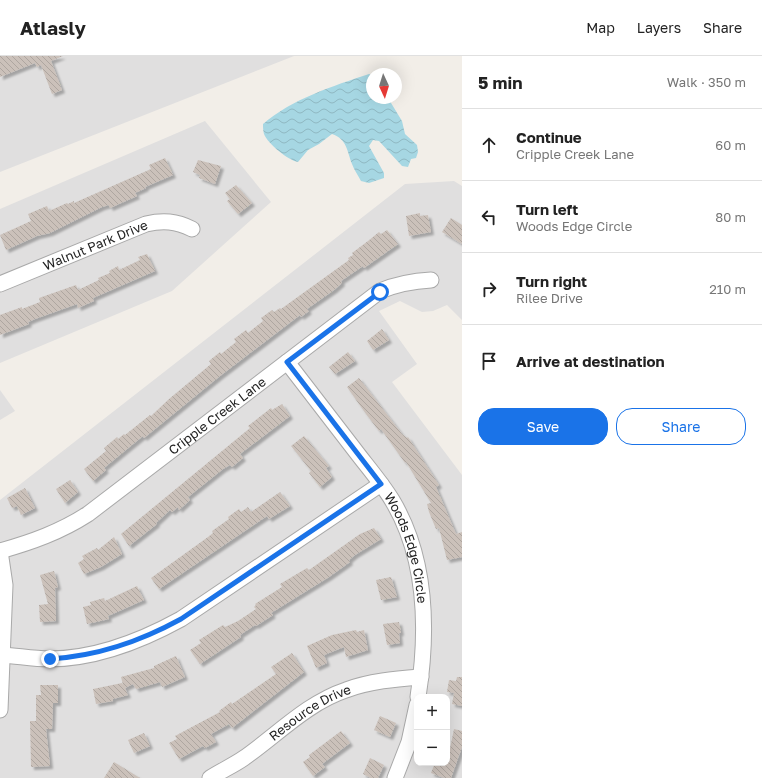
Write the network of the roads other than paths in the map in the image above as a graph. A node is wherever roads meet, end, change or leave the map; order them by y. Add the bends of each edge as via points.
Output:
1 (192, 229) dead end
2 (431, 280) dead end
3 (0, 284) edge
4 (287, 362) junction
5 (381, 484) junction
6 (0, 551) edge
7 (3, 655) junction
8 (421, 677) junction
9 (418, 694) edge
10 (0, 710) edge
11 (414, 719) edge
12 (210, 778) edge
13 (395, 778) edge

1 - 3 street, Walnut Park Drive via 181,223 168,221 146,224
2 - 4 street, Cripple Creek Lane via 407,282 380,292
4 - 5 street, Woods Edge Circle
4 - 6 street, Cripple Creek Lane via 70,526 47,537
5 - 7 street via 158,632 108,650 74,657 50,659
5 - 8 street, Woods Edge Circle via 400,517 417,570 423,603
6 - 7 street via 5,585
7 - 10 street
8 - 9 street, Woods Edge Circle
8 - 12 street, Resource Drive via 370,683 331,696 298,717 244,758
11 - 13 street via 409,742

